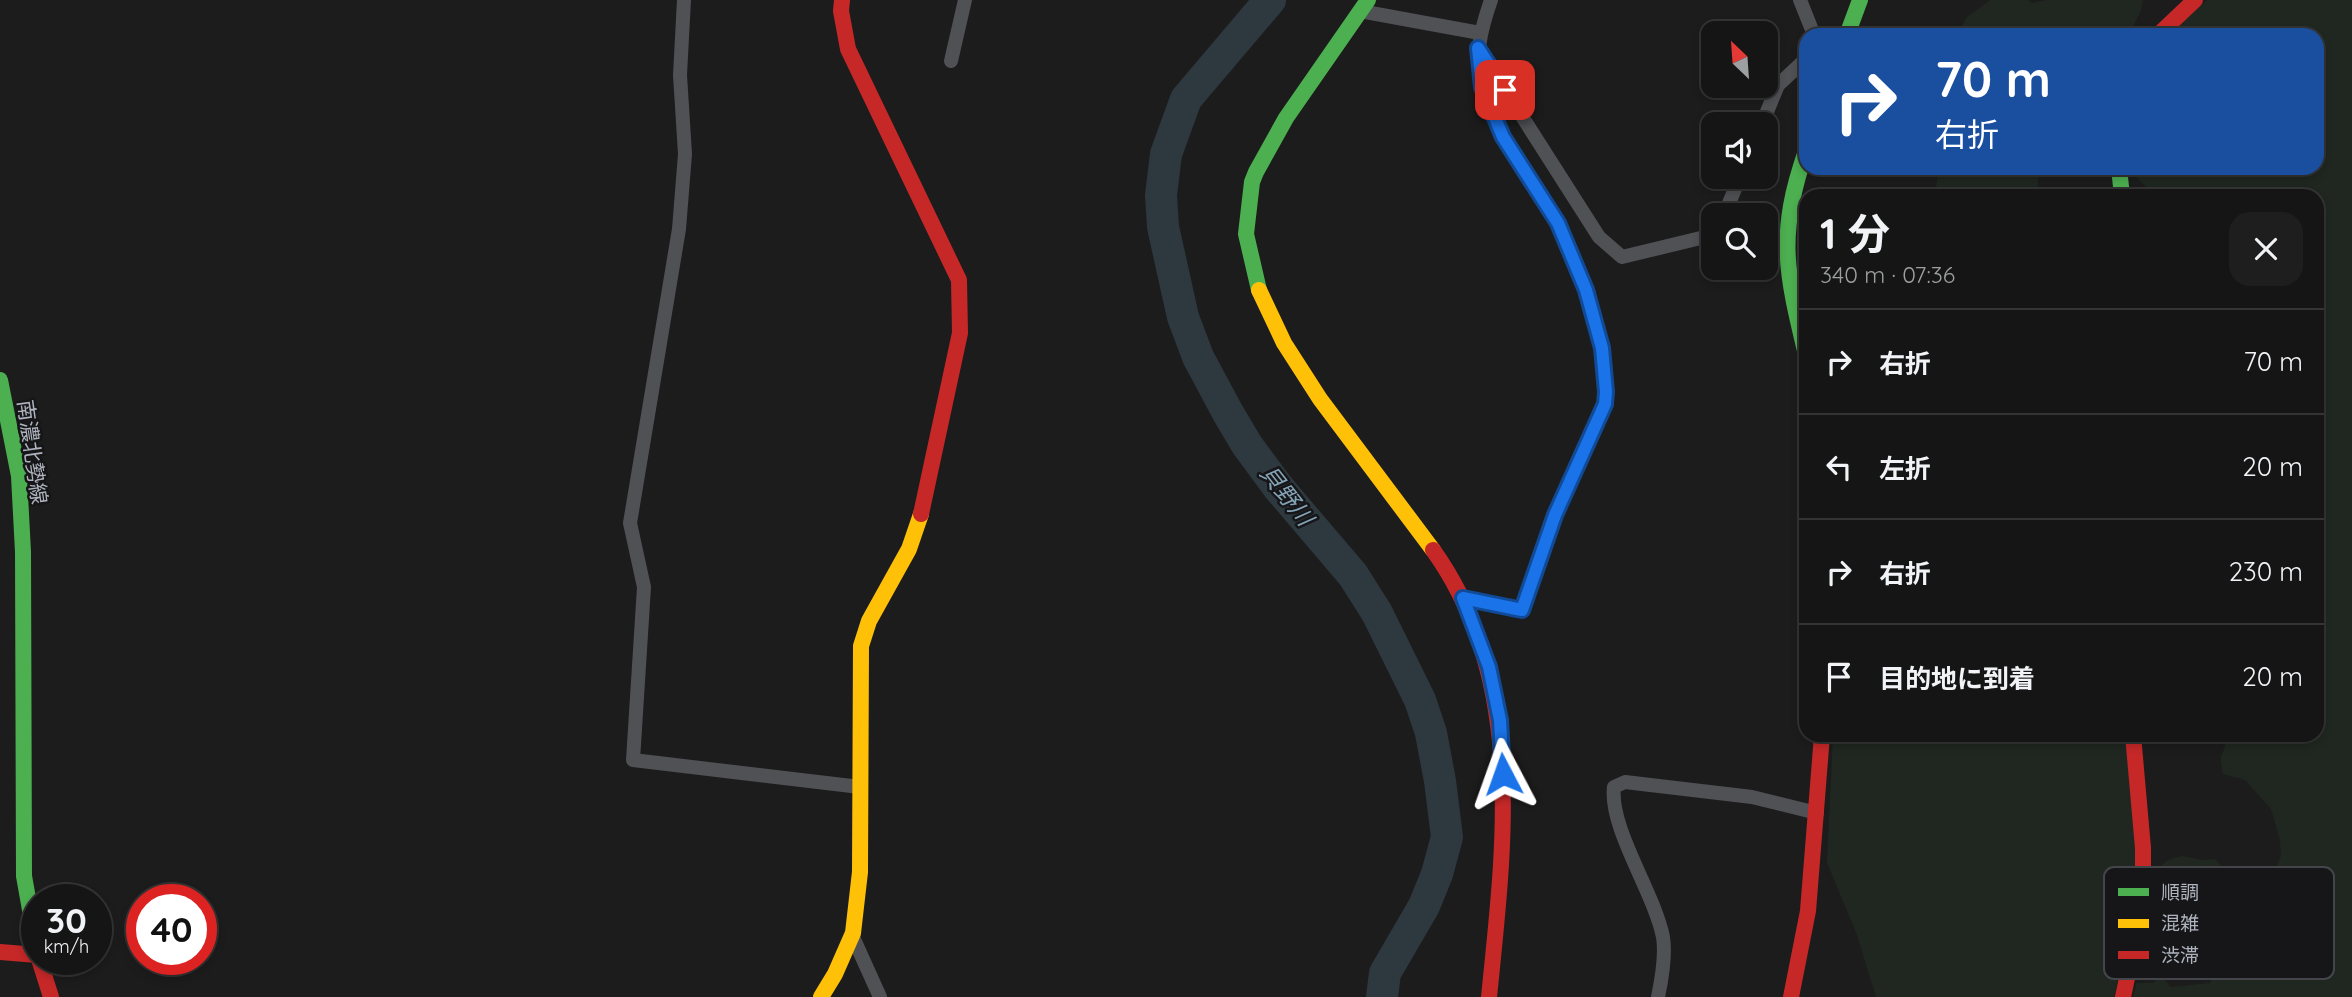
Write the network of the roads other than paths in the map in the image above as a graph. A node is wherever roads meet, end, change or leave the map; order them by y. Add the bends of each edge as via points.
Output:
1 (684, 0) edge
2 (842, 0) edge
3 (965, 0) edge
4 (1491, 0) edge
5 (1800, 0) edge
6 (1860, 0) edge
7 (2195, 0) edge
8 (1364, 6) edge
9 (1811, 28) edge
10 (1850, 28) edge
11 (2165, 28) edge
12 (1479, 41) junction
13 (951, 61) dead end
14 (1799, 66) edge
15 (1767, 112) edge
16 (1799, 175) edge
17 (1701, 238) edge
18 (1799, 326) edge
19 (0, 380) edge
20 (1463, 598) junction
21 (1822, 742) edge
22 (2134, 742) edge
23 (860, 787) junction
24 (1817, 813) junction
25 (2143, 867) edge
26 (25, 884) edge
27 (852, 935) junction
28 (0, 952) edge
29 (21, 955) edge
30 (44, 975) edge
31 (2127, 979) edge
32 (51, 997) edge
33 (821, 997) edge
34 (880, 997) edge
35 (1489, 997) edge
36 (1658, 997) edge
37 (1791, 997) edge
38 (2123, 997) edge

1 - 23 street via 680,75 685,154 679,229 630,523 644,587 633,760
2 - 23 street via 848,49 959,280 961,299 960,333 924,503 909,549 869,621 861,646
3 - 13 street
4 - 12 street
5 - 9 street
6 - 10 street
7 - 11 street
8 - 12 street
8 - 20 street via 1270,143 1252,182 1245,214 1247,237 1255,282 1277,331
12 - 17 street via 1599,237 1612,250 1622,257
12 - 20 street via 1482,87 1503,137 1558,223 1586,290 1602,348 1606,392 1522,610
14 - 15 street via 1778,85
16 - 18 street via 1786,249
19 - 26 street, 南濃北勢線 via 19,476
20 - 35 street via 1489,667 1500,720 1504,788
21 - 24 street
22 - 25 street
23 - 27 street via 860,872
24 - 36 street via 1752,797 1625,782 1614,787 1615,813 1657,914 1663,940
24 - 37 street via 1808,911
27 - 33 street
27 - 34 street
28 - 29 street
30 - 32 street
31 - 38 street

